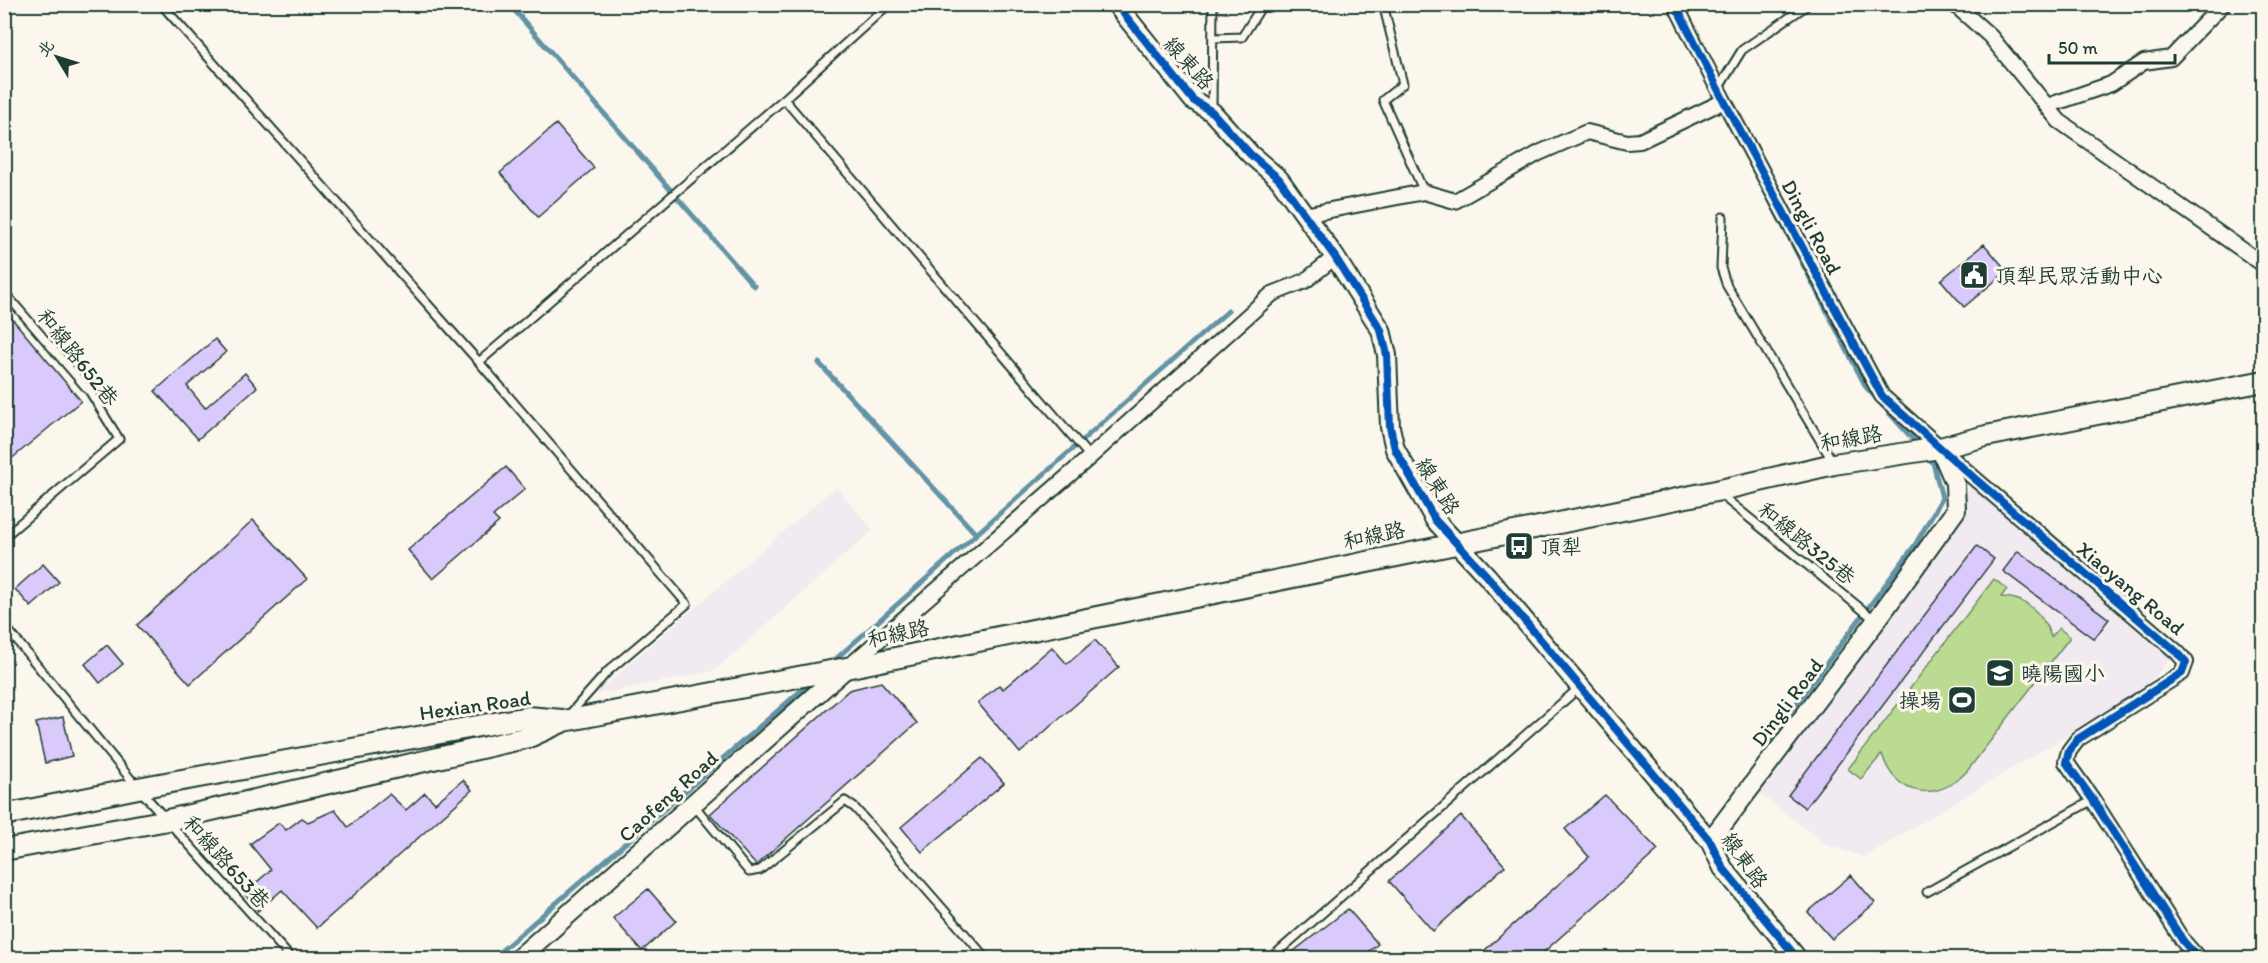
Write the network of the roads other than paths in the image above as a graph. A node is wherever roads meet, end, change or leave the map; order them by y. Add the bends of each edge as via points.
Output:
1 (161, 4) edge
2 (889, 4) edge
3 (1116, 4) edge
4 (1213, 4) edge
5 (1263, 4) edge
6 (1383, 4) edge
7 (1675, 4) edge
8 (1809, 4) edge
9 (1954, 4) edge
10 (2223, 4) edge
11 (1213, 38) junction
12 (1718, 88) junction
13 (784, 99) junction
14 (1724, 101) junction
15 (2047, 106) junction
16 (1212, 112) junction
17 (1424, 192) junction
18 (1304, 214) junction
19 (1723, 217) dead end
20 (1335, 257) junction
21 (2264, 265) edge
22 (4, 292) edge
23 (479, 362) junction
24 (2264, 381) edge
25 (1940, 448) junction
26 (1090, 457) junction
27 (1834, 464) junction
28 (1716, 491) junction
29 (4, 537) edge
30 (1456, 543) junction
31 (1876, 621) junction
32 (4, 625) edge
33 (846, 668) junction
34 (1581, 686) junction
35 (564, 721) junction
36 (138, 788) junction
37 (2093, 800) junction
38 (693, 804) junction
39 (4, 815) edge
40 (168, 820) junction
41 (1710, 841) junction
42 (4, 850) edge
43 (1927, 892) dead end
44 (291, 958) edge
45 (519, 958) edge
46 (986, 958) edge
47 (1271, 958) edge
48 (1797, 958) edge
49 (2198, 958) edge

1 - 23 lane
2 - 13 lane
3 - 16 street, 線東路 via 1193,100
4 - 11 lane
5 - 11 lane via 1242,37
6 - 17 lane via 1403,84 1383,100
7 - 12 street, Dingli Road
8 - 12 lane via 1742,50
9 - 15 street via 1990,36
10 - 15 street via 2171,58 2144,62 2111,84
11 - 16 lane
12 - 14 street, Dingli Road
13 - 23 lane
13 - 26 lane
14 - 17 street via 1640,141 1627,142 1587,132 1539,153 1455,201
14 - 25 street, Dingli Road via 1882,396
15 - 21 street via 2079,137
16 - 18 street, 線東路 via 1279,179
17 - 18 street
18 - 20 street, 線東路
19 - 27 lane via 1721,268 1727,286
20 - 26 street via 1305,281 1272,294
20 - 30 street, 線東路 via 1381,330 1387,355 1390,427 1395,449 1435,520
22 - 29 lane, 和線路652巷 via 90,392 119,439
23 - 35 lane via 687,604 608,671
24 - 25 main road, 和線路
25 - 27 main road, 和線路
25 - 31 street, Dingli Road via 1956,483 1956,510
25 - 37 street, Xiaoyang Road via 2186,662 2182,673 2078,739 2068,751 2066,762
26 - 33 street
27 - 28 main road, 和線路
28 - 30 main road, 和線路
28 - 31 lane, 和線路325巷
30 - 33 main road, 和線路
30 - 34 street, 線東路
31 - 41 street, Dingli Road
32 - 36 lane
33 - 35 main road, 和線路
33 - 38 street, Caofeng Road
34 - 41 street, 線東路
34 - 47 lane
35 - 36 main road, Hexian Road via 528,717
35 - 40 main road, Hexian Road via 529,737
36 - 39 main road, Hexian Road
36 - 40 lane, 和線路653巷
37 - 43 lane
37 - 49 street, Xiaoyang Road via 2183,941
38 - 45 street, Caofeng Road
38 - 46 lane via 749,872 760,870 845,801
40 - 42 main road, Hexian Road
40 - 44 lane, 和線路653巷
41 - 48 street, 線東路 via 1723,868

